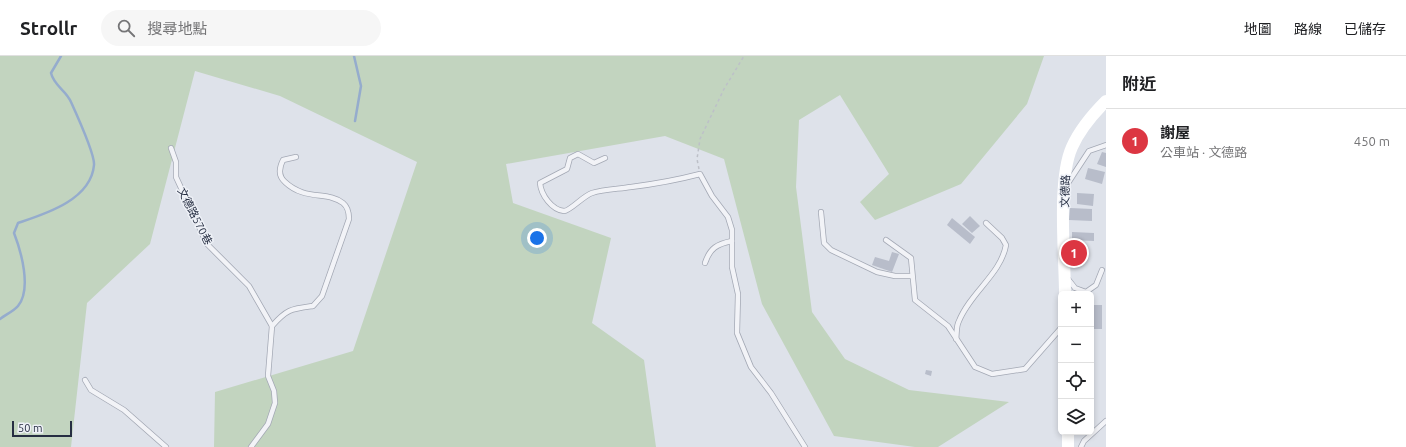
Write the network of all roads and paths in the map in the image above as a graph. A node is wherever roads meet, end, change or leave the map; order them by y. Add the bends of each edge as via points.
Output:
1 (744, 56) edge
2 (1106, 101) edge
3 (1106, 146) edge
4 (171, 148) dead end
5 (296, 157) dead end
6 (605, 158) dead end
7 (700, 174) junction
8 (1064, 189) junction
9 (821, 212) dead end
10 (986, 222) dead end
11 (732, 240) junction
12 (886, 240) dead end
13 (705, 263) dead end
14 (1102, 270) dead end
15 (912, 276) junction
16 (1065, 276) junction
17 (1065, 291) edge
18 (272, 326) junction
19 (1058, 331) edge
20 (956, 339) junction
21 (85, 380) dead end
22 (1106, 421) edge
23 (1068, 435) edge
24 (166, 447) edge
25 (251, 447) edge
26 (805, 447) edge
27 (1068, 447) edge
28 (1081, 447) edge

1 - 7 path via 724,89 700,139 697,159
2 - 8 main road, 文德路 via 1085,123 1071,148 1064,174
3 - 8 lane via 1089,151
4 - 18 lane, 文德路570巷 via 176,162 176,177 207,244 249,286
5 - 18 lane via 283,160 279,171 282,179 291,188 303,194 343,202 349,210 349,220 322,296 313,306 283,313
6 - 7 lane via 594,163 578,154 570,158 567,169 540,183 540,191 555,207 564,211 593,193 664,183
7 - 11 lane via 728,217
8 - 16 main road, 文德路
9 - 15 lane via 824,243 831,250 878,272
10 - 20 lane via 1006,245 1004,257 966,307 958,322
11 - 13 lane via 712,248
11 - 26 lane via 732,267 738,294 737,333 751,367 772,393
12 - 15 lane via 910,258
14 - 16 lane via 1096,285 1086,292 1075,288
15 - 20 lane via 915,300 948,326
16 - 17 main road, 文德路
18 - 25 lane via 268,376 274,391 275,403 268,424
19 - 20 lane via 1025,368 992,374 975,367
21 - 24 lane via 91,390 124,410
22 - 28 lane
23 - 27 main road

